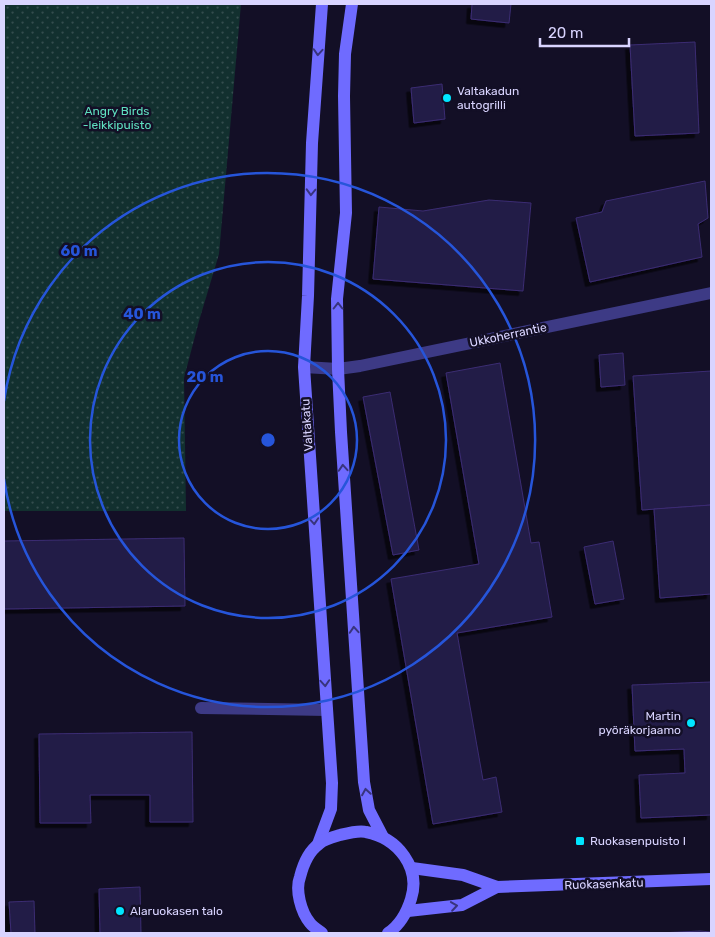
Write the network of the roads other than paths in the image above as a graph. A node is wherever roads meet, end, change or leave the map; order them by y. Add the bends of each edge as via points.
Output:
1 (322, 4) edge
2 (352, 4) edge
3 (711, 294) edge
4 (304, 367) junction
5 (338, 369) junction
6 (201, 708) dead end
7 (327, 710) junction
8 (383, 837) junction
9 (318, 844) junction
10 (412, 868) junction
11 (711, 879) edge
12 (497, 888) junction
13 (408, 911) junction
14 (322, 933) edge
15 (388, 933) edge

1 -> 4 street, Valtakatu via 312,143
5 -> 2 street via 338,299 346,213 345,54
3 - 5 street, Ukkoherrantie
4 - 5 street, Ukkoherrantie
4 -> 7 street, Valtakatu
8 -> 5 street via 369,810 364,782
6 - 7 street
7 - 9 street, Valtakatu via 331,809
8 - 9 street via 365,831
8 - 10 street via 394,845
9 - 14 street, Valtakatu via 304,863 297,883 302,911 310,924
10 - 12 street, Ruokasenkatu via 463,875
10 - 13 street via 414,891
11 - 12 street, Ruokasenkatu
13 -> 12 street, Ruokasenkatu via 462,905
13 - 15 street

